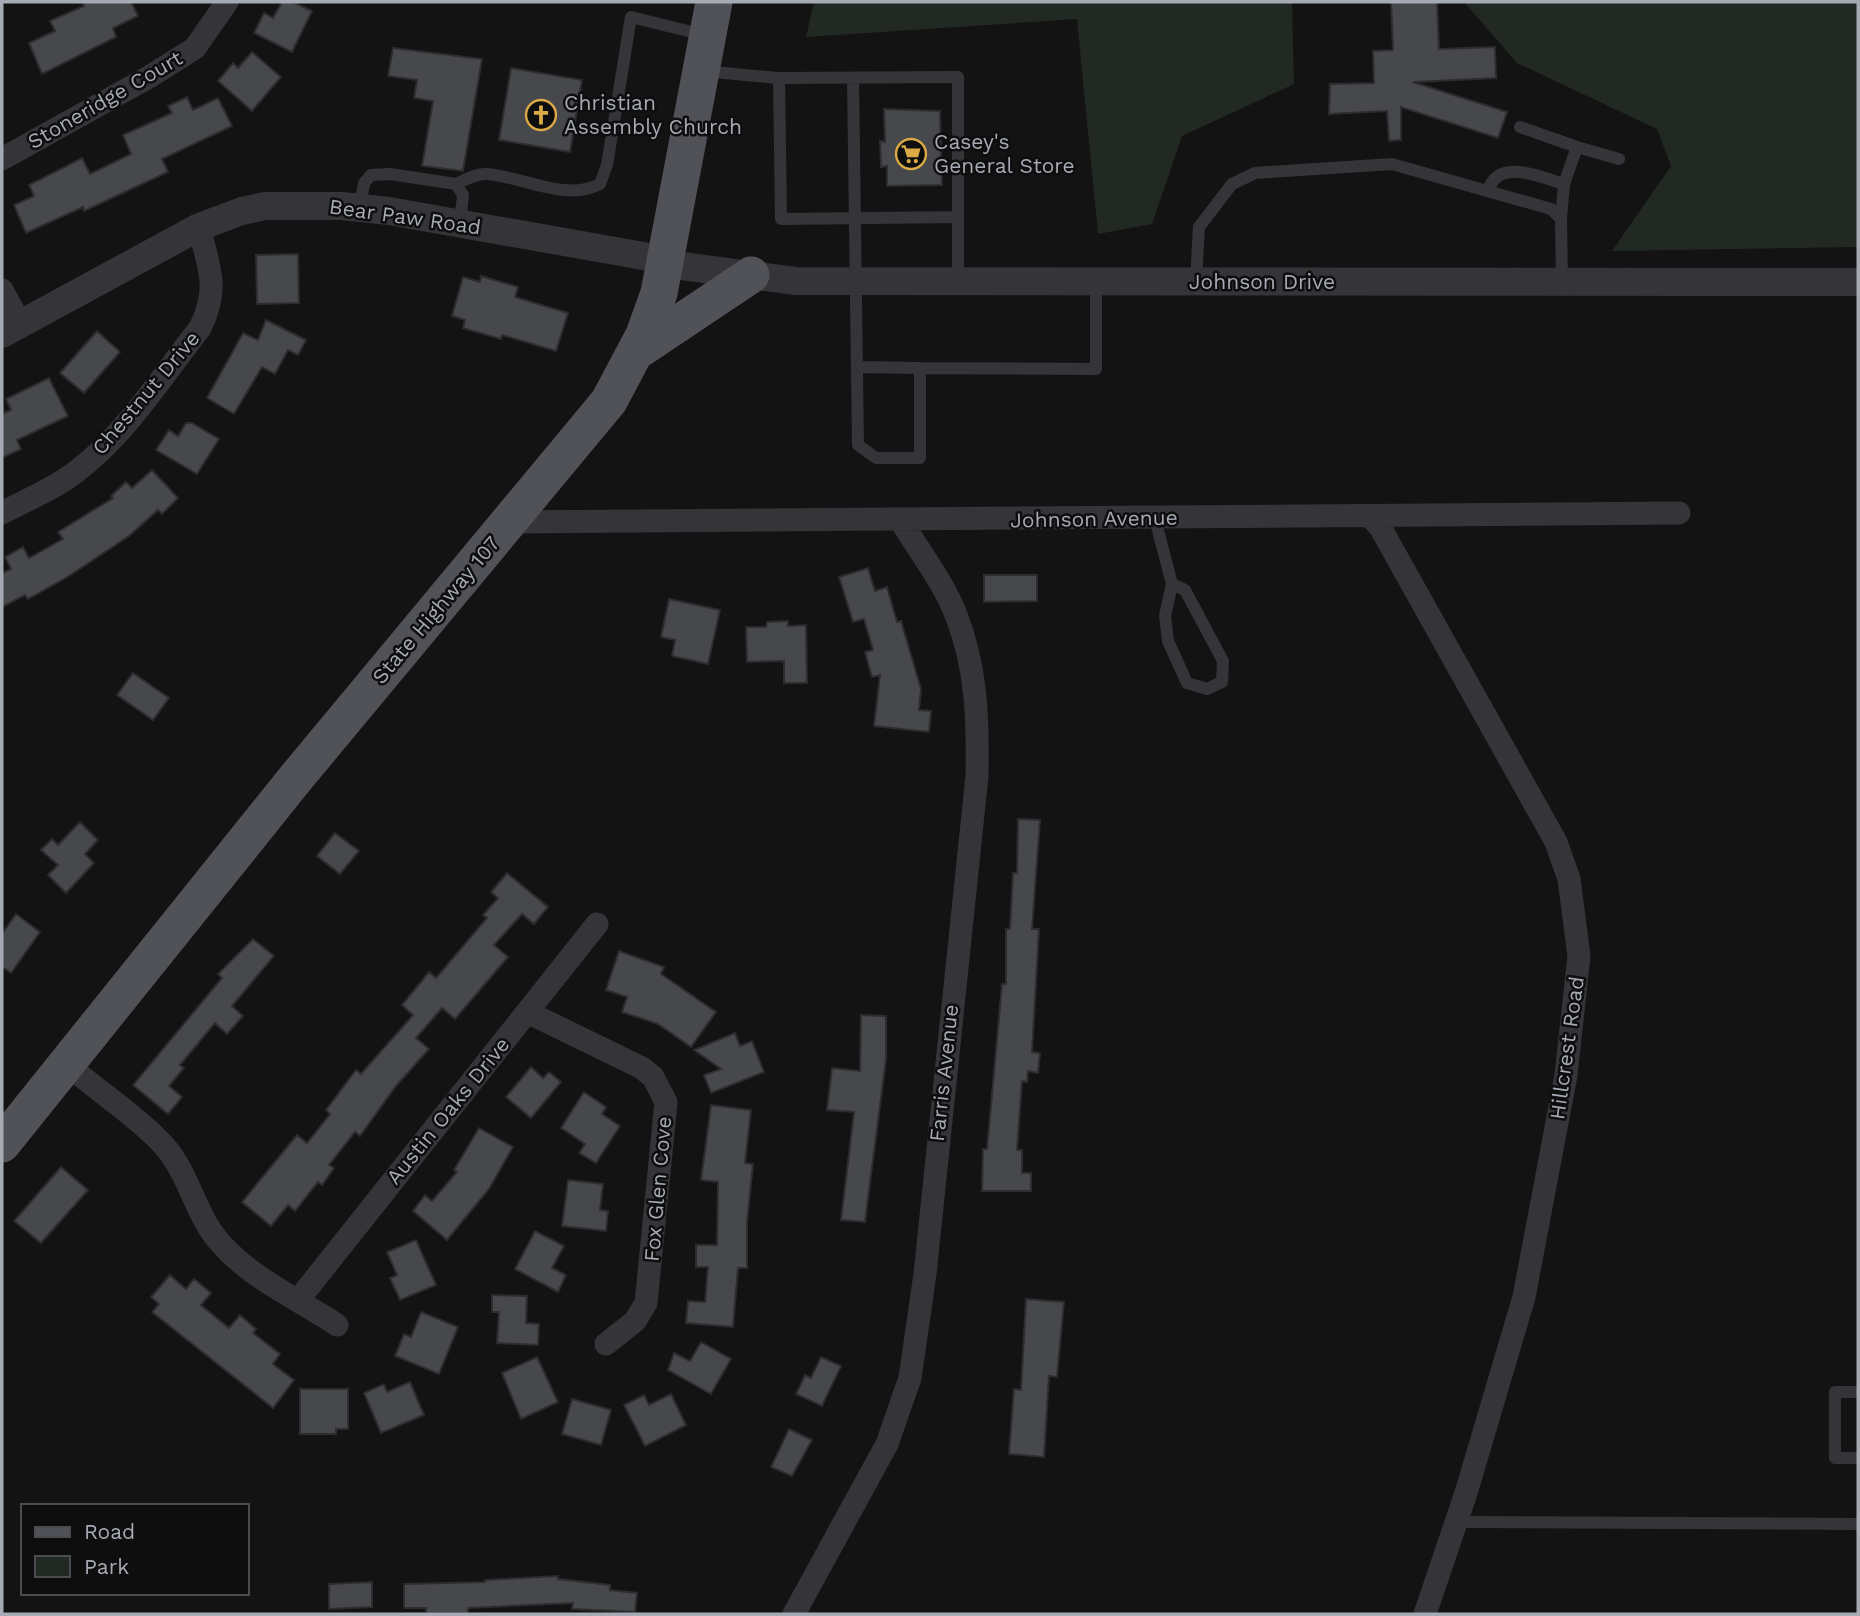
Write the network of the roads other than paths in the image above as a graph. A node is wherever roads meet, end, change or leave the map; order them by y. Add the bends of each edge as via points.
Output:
1 (227, 2) edge
2 (708, 36) edge
3 (779, 78) junction
4 (853, 78) junction
5 (1520, 127) dead end
6 (1577, 147) junction
7 (2, 159) edge
8 (1619, 159) dead end
9 (456, 184) junction
10 (1564, 184) junction
11 (1488, 191) junction
12 (360, 208) junction
13 (958, 217) junction
14 (855, 218) junction
15 (1561, 219) junction
16 (460, 224) junction
17 (200, 227) junction
18 (667, 264) junction
19 (751, 275) junction
20 (857, 282) junction
21 (958, 282) junction
22 (1096, 282) junction
23 (1195, 282) junction
24 (1562, 282) junction
25 (1858, 282) edge
26 (2, 290) edge
27 (11, 328) edge
28 (636, 352) junction
29 (858, 367) junction
30 (920, 368) junction
31 (2, 513) edge
32 (1679, 513) dead end
33 (1371, 517) junction
34 (1155, 519) junction
35 (901, 521) junction
36 (509, 522) junction
37 (1172, 584) junction
38 (597, 924) dead end
39 (527, 1012) junction
40 (67, 1064) junction
41 (2, 1144) edge
42 (299, 1299) junction
43 (337, 1325) dead end
44 (606, 1344) dead end
45 (1858, 1392) edge
46 (1858, 1458) edge
47 (1456, 1522) junction
48 (1858, 1524) edge
49 (794, 1614) edge
50 (1425, 1614) edge

1 - 7 street, Stoneridge Court via 195,48
2 - 3 lane
2 - 9 lane via 631,18 600,184 588,191 572,191 484,173
2 - 18 main road, State Highway 107
3 - 4 lane
3 - 14 lane via 781,219
4 - 13 lane via 958,77
4 - 14 lane
5 - 6 lane
6 - 8 lane
6 - 10 lane
9 - 12 lane via 371,175 364,183
9 - 16 lane via 463,195
10 - 11 lane via 1516,172 1498,173
10 - 15 lane
11 - 15 lane via 1551,209
11 - 23 lane via 1392,164 1255,173 1232,184 1199,228
12 - 16 street, Bear Paw Road
12 - 17 street, Bear Paw Road via 265,206
13 - 14 lane
13 - 21 lane
14 - 20 lane
15 - 24 lane
16 - 18 street, Bear Paw Road
17 - 27 street, Bear Paw Road
17 - 31 street, Chestnut Drive via 214,287 200,328 93,458 75,473
18 - 19 street, Johnson Drive
18 - 28 main road, State Highway 107
19 - 20 street, Johnson Drive
19 - 28 main road
20 - 21 street, Johnson Drive
20 - 29 lane
21 - 22 street, Johnson Drive
22 - 23 street, Johnson Drive
22 - 30 lane via 1096,369
23 - 24 street, Johnson Drive
24 - 25 street, Johnson Drive
26 - 27 street
28 - 36 main road, State Highway 107 via 609,401
29 - 30 lane
29 - 30 lane via 858,445 876,458 920,458
32 - 33 street, Johnson Avenue
33 - 34 street, Johnson Avenue
33 - 47 street, Hillcrest Road via 1545,818 1570,879 1576,925 1579,972 1566,1075 1529,1273
34 - 35 street, Johnson Avenue
34 - 37 lane
35 - 36 street, Johnson Avenue
35 - 49 street, Farris Avenue via 956,614 979,712 977,776 910,1378 887,1444
36 - 40 main road, State Highway 107 via 218,873
37 - 37 lane via 1165,616 1168,641 1187,682 1207,689 1222,682 1223,661 1185,590
38 - 39 street, Austin Oaks Drive
39 - 42 street, Austin Oaks Drive
39 - 44 street, Fox Glen Cove via 642,1068 653,1077 666,1102 646,1303 635,1321
40 - 41 main road, State Highway 107
40 - 42 street via 164,1146 180,1166 209,1229 233,1254
42 - 43 street
45 - 46 lane via 1835,1392 1835,1458
47 - 48 lane
47 - 50 street, Hillcrest Road

